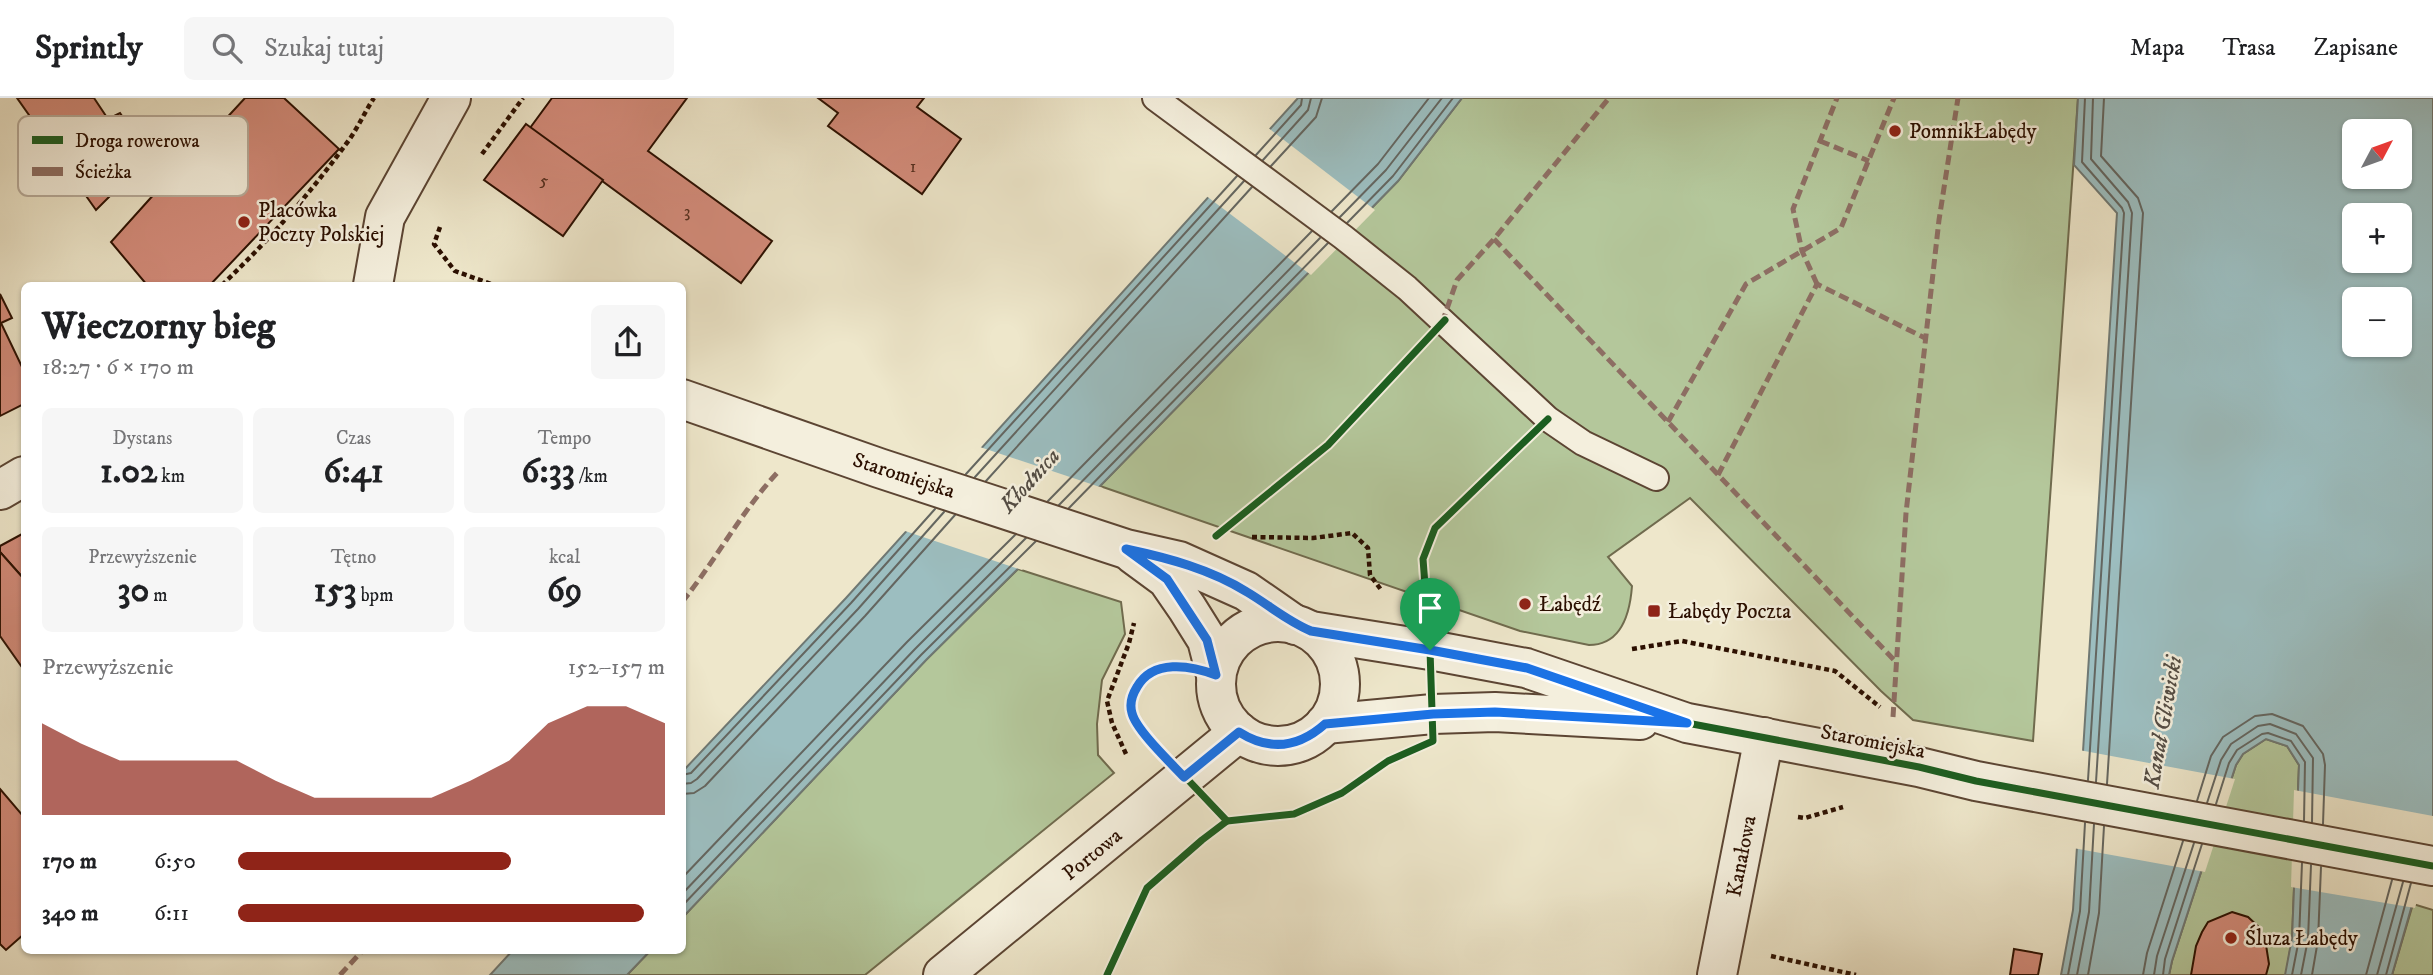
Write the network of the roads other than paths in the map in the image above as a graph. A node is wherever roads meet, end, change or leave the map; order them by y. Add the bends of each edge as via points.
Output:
1 (451, 98) edge
2 (1154, 98) edge
3 (373, 282) edge
4 (686, 400) edge
5 (21, 478) edge
6 (1656, 478) dead end
7 (0, 490) edge
8 (1126, 549) junction
9 (1303, 628) junction
10 (1216, 675) junction
11 (1687, 723) junction
12 (1325, 724) junction
13 (1239, 732) junction
14 (1764, 737) junction
15 (2433, 866) edge
16 (943, 975) edge
17 (1717, 975) edge

1 - 3 street via 384,217
2 - 6 lane via 1375,262 1548,419 1583,443
4 - 8 street, Staromiejska
5 - 7 street
8 - 9 street, Staromiejska via 1179,561 1214,576
8 - 10 street, Staromiejska via 1167,579 1207,640
9 - 10 street via 1275,621 1260,623 1231,643
9 - 11 street, Staromiejska via 1527,668
9 - 12 street via 1326,644 1339,675 1334,710
10 - 13 street via 1221,709
11 - 12 street, Staromiejska via 1495,712
11 - 14 street, Staromiejska
12 - 13 street via 1299,742 1284,745 1252,740
13 - 16 street, Portowa
14 - 15 street, Staromiejska
14 - 17 street, Kanałowa

